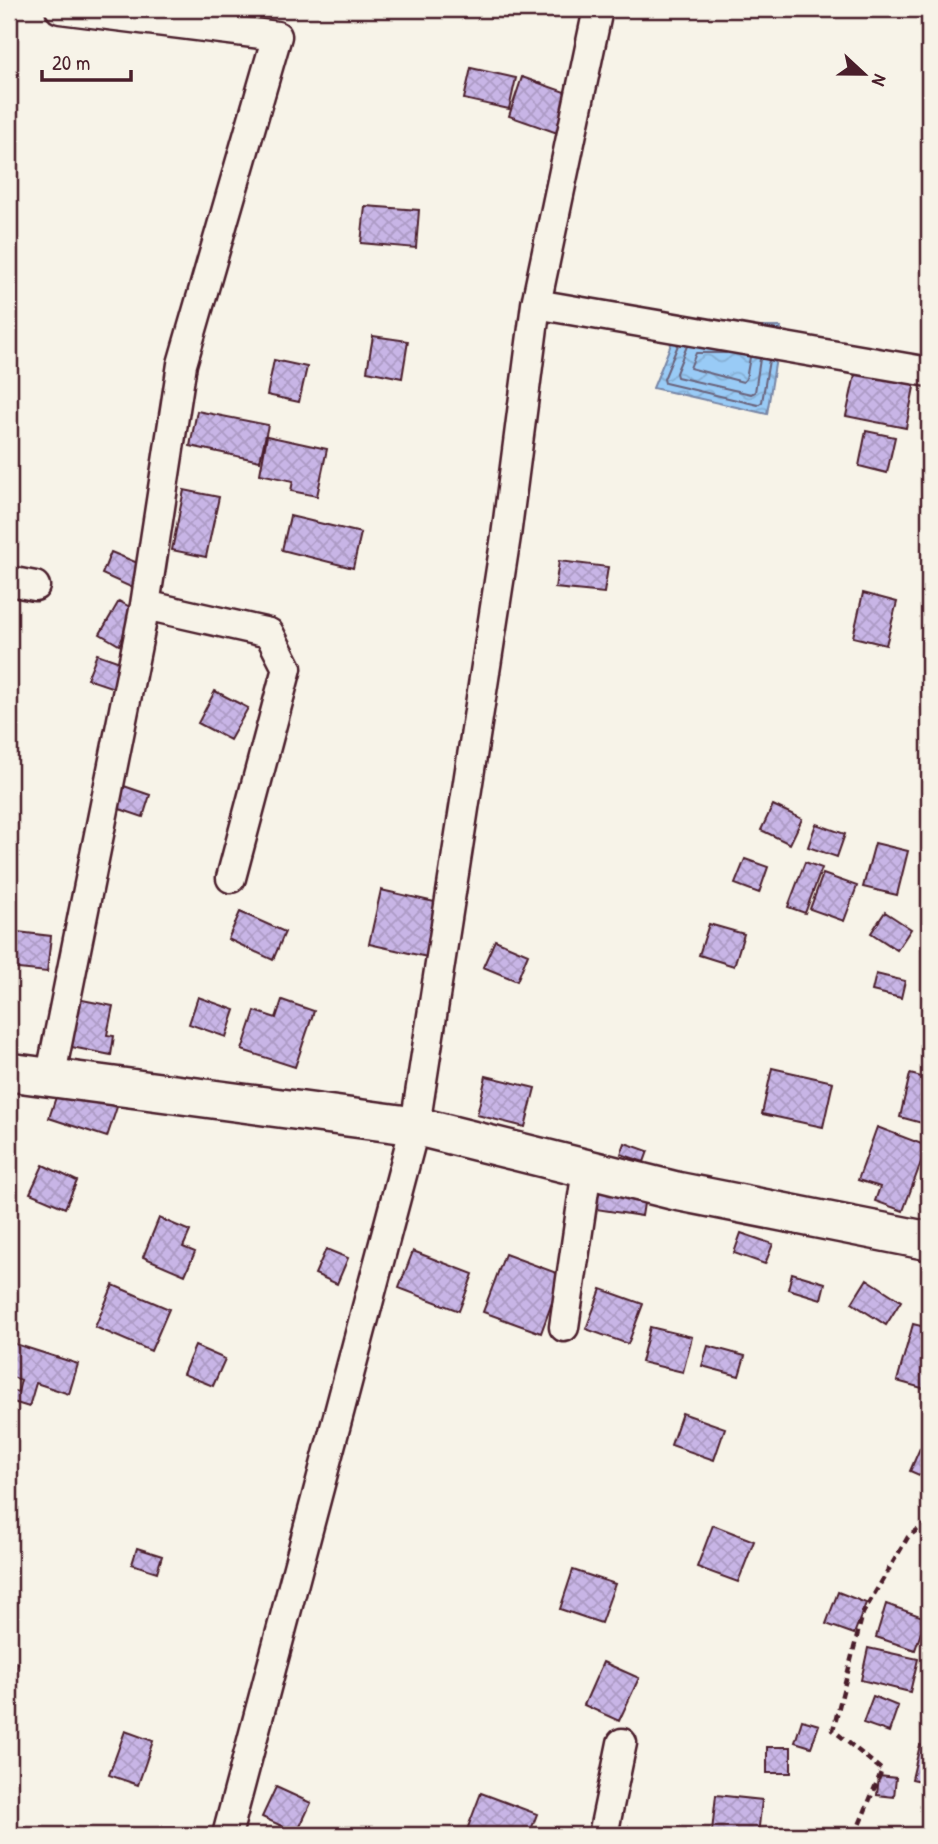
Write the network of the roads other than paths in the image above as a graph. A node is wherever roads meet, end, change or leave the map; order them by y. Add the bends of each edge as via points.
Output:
1 (60, 9) edge
2 (598, 9) edge
3 (536, 304) junction
4 (929, 372) edge
5 (145, 605) junction
6 (231, 878) dead end
7 (9, 1072) edge
8 (50, 1079) junction
9 (415, 1126) junction
10 (587, 1169) junction
11 (929, 1241) edge
12 (564, 1327) dead end
13 (622, 1743) dead end
14 (226, 1835) edge
15 (603, 1835) edge

1 - 5 street via 276,36 182,364
2 - 3 street
3 - 4 street
3 - 9 street via 506,536
5 - 6 street via 268,633 286,668
5 - 8 street
7 - 8 street
8 - 9 street
9 - 10 street
9 - 14 street
10 - 11 street
10 - 12 street
13 - 15 street

